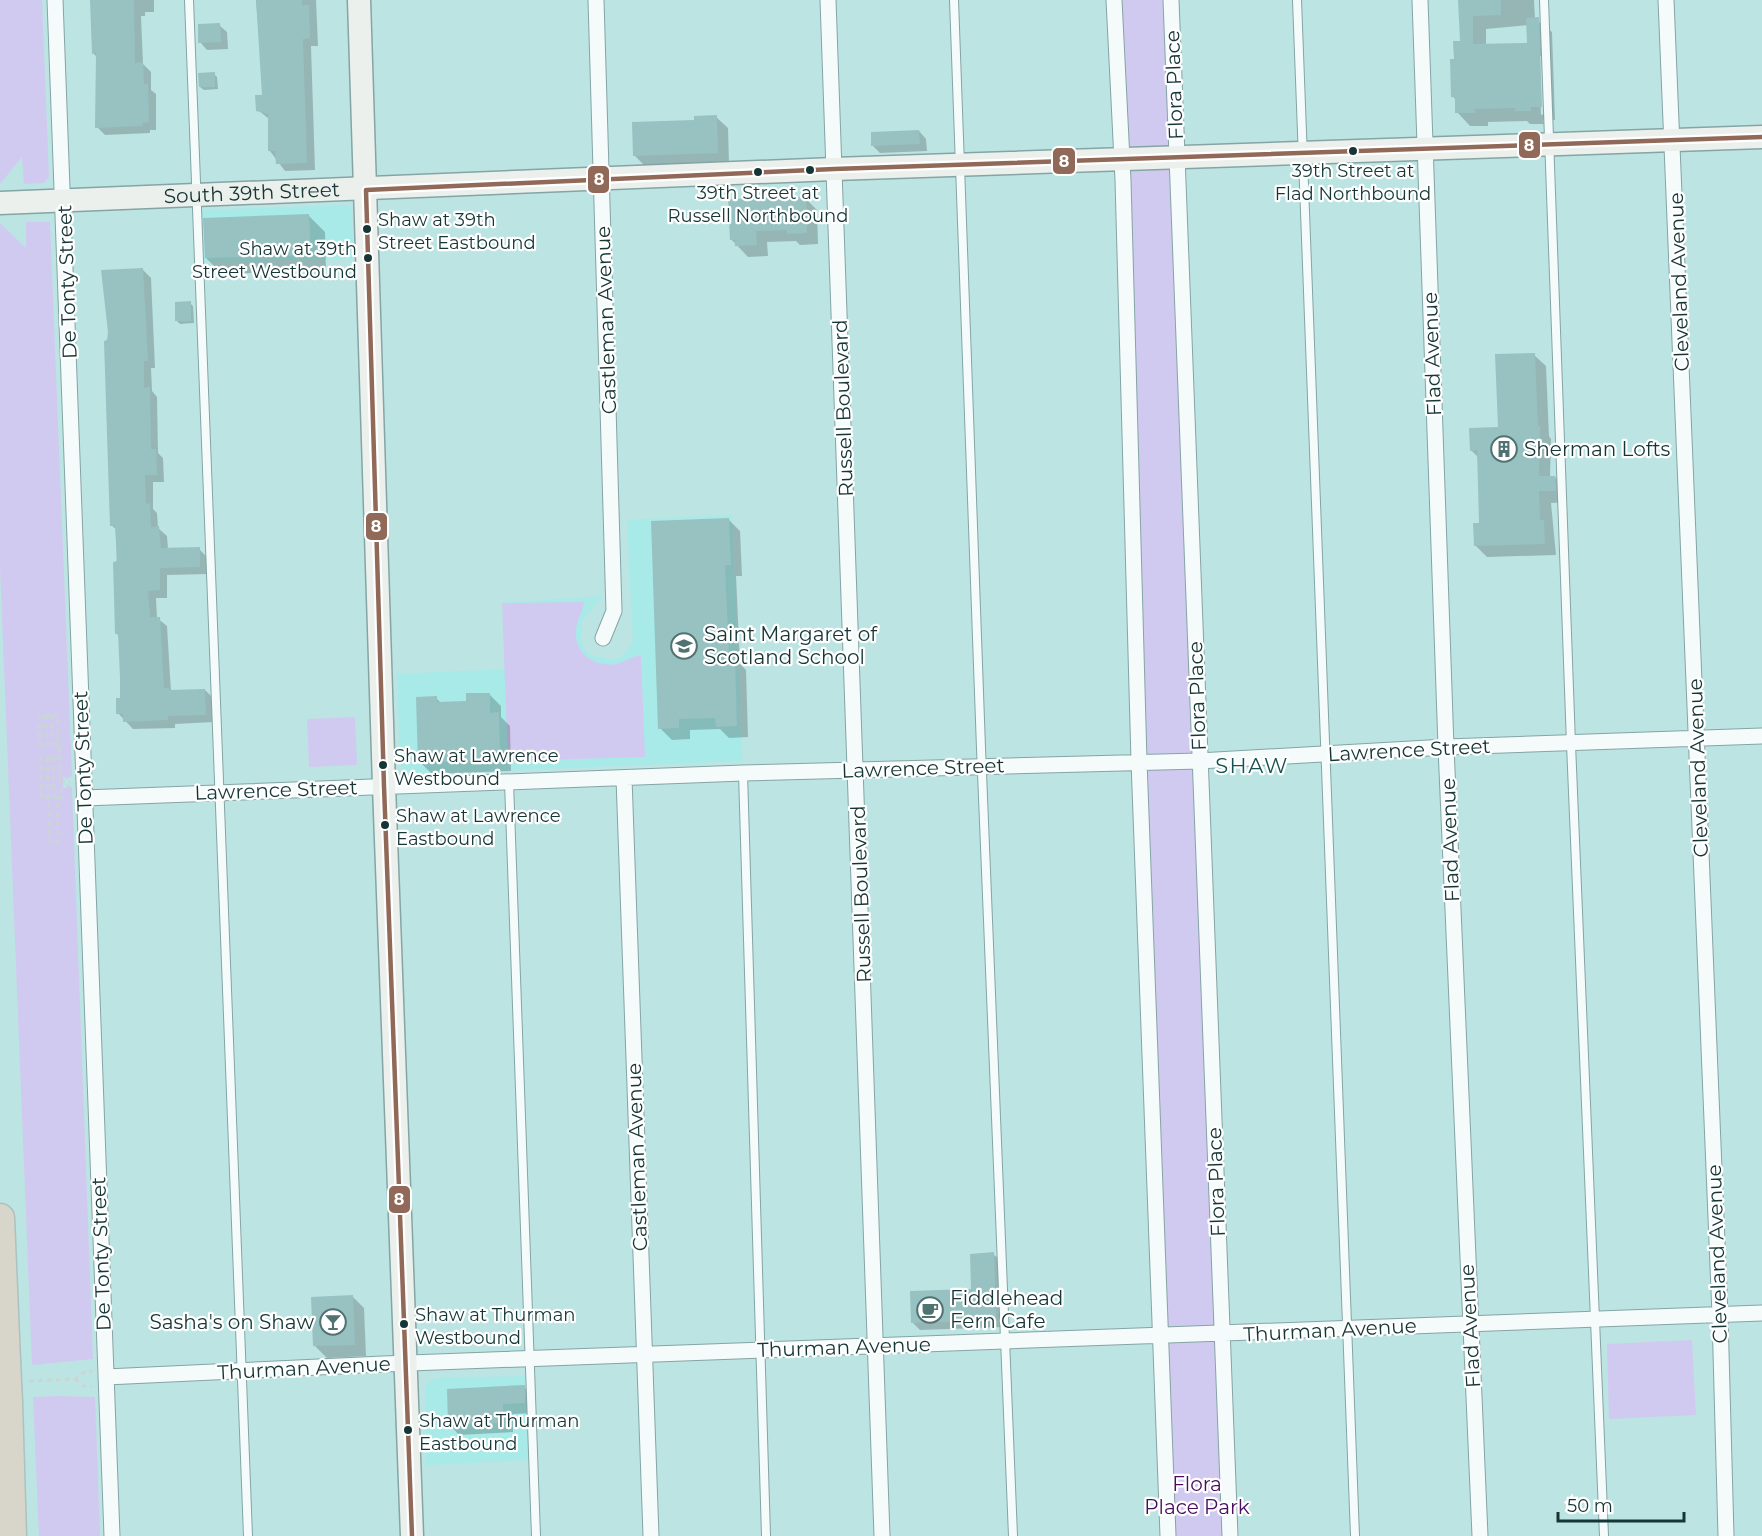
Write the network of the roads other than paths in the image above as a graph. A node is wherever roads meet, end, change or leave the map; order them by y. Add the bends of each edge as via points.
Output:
1 (55, 0) edge
2 (189, 0) edge
3 (359, 0) edge
4 (596, 0) edge
5 (828, 0) edge
6 (954, 0) edge
7 (1114, 0) edge
8 (1171, 0) edge
9 (1297, 0) edge
10 (1420, 0) edge
11 (1544, 0) edge
12 (1666, 0) edge
13 (1762, 137) edge
14 (1673, 140) junction
15 (1550, 145) junction
16 (1425, 149) junction
17 (1302, 153) junction
18 (1177, 158) junction
19 (1122, 159) junction
20 (960, 165) junction
21 (834, 169) junction
22 (603, 180) junction
23 (366, 190) junction
24 (195, 196) junction
25 (64, 200) junction
26 (0, 203) edge
27 (603, 638) dead end
28 (1762, 736) edge
29 (1696, 739) junction
30 (1571, 744) junction
31 (1446, 747) junction
32 (1324, 755) junction
33 (1139, 761) junction
34 (1199, 761) junction
35 (981, 765) junction
36 (857, 771) junction
37 (743, 772) junction
38 (624, 778) junction
39 (509, 782) junction
40 (384, 786) junction
41 (218, 792) junction
42 (84, 798) junction
43 (0, 1218) edge
44 (1762, 1313) edge
45 (1720, 1315) junction
46 (1596, 1319) junction
47 (1470, 1324) junction
48 (1347, 1328) junction
49 (1222, 1335) junction
50 (1161, 1337) junction
51 (1005, 1341) junction
52 (875, 1346) junction
53 (759, 1350) junction
54 (643, 1354) junction
55 (531, 1358) junction
56 (405, 1363) junction
57 (243, 1372) junction
58 (106, 1377) junction
59 (12, 1536) edge
60 (112, 1536) edge
61 (248, 1536) edge
62 (412, 1536) edge
63 (536, 1536) edge
64 (651, 1536) edge
65 (766, 1536) edge
66 (882, 1536) edge
67 (1013, 1536) edge
68 (1168, 1536) edge
69 (1230, 1536) edge
70 (1355, 1536) edge
71 (1479, 1536) edge
72 (1604, 1536) edge
73 (1726, 1536) edge

1 - 25 street, De Tonty Street
2 - 24 lane
3 - 23 street
4 - 22 street, Castleman Avenue
5 - 21 street, Russell Boulevard
6 - 20 lane
7 - 19 street
8 - 18 street, Flora Place
9 - 17 lane
10 - 16 street, Flad Avenue
11 - 15 lane
12 - 14 street, Cleveland Avenue
13 - 14 street, South 39th Street
14 - 15 street, South 39th Street
14 - 29 street, Cleveland Avenue
15 - 16 street, South 39th Street
15 - 30 lane
16 - 17 street, South 39th Street
16 - 31 street, Flad Avenue
17 - 18 street, South 39th Street
17 - 32 lane
18 - 19 street, South 39th Street
18 - 34 street, Flora Place
19 - 20 street, South 39th Street
19 - 33 street
20 - 21 street, South 39th Street
20 - 35 lane
21 - 22 street, South 39th Street
21 - 36 street, Russell Boulevard
22 - 23 street, South 39th Street
22 - 27 street, Castleman Avenue via 614,611
23 - 24 street, South 39th Street
23 - 40 street
24 - 25 street, South 39th Street
24 - 41 lane
25 - 26 street, South 39th Street
25 - 42 street, De Tonty Street
28 - 29 street, Lawrence Street
29 - 30 street, Lawrence Street
29 - 45 street, Cleveland Avenue
30 - 31 street, Lawrence Street
30 - 46 lane
31 - 32 street, Lawrence Street
31 - 47 street, Flad Avenue
32 - 34 street, Lawrence Street
32 - 48 lane
33 - 34 street, Lawrence Street
33 - 35 street, Lawrence Street
33 - 50 street
34 - 49 street, Flora Place
35 - 36 street, Lawrence Street
35 - 51 lane
36 - 37 street, Lawrence Street
36 - 52 street, Russell Boulevard
37 - 38 street, Lawrence Street
37 - 53 lane
38 - 39 street, Lawrence Street
38 - 54 street, Castleman Avenue
39 - 40 street, Lawrence Street
39 - 55 lane
40 - 41 street, Lawrence Street
40 - 56 street
41 - 42 street, Lawrence Street
41 - 57 lane
42 - 58 street, De Tonty Street
43 - 59 highway via 12,1382
44 - 45 street, Thurman Avenue
45 - 46 street, Thurman Avenue
45 - 73 street, Cleveland Avenue
46 - 47 street, Thurman Avenue
46 - 72 lane
47 - 48 street, Thurman Avenue
47 - 71 street, Flad Avenue
48 - 49 street, Thurman Avenue
48 - 70 lane
49 - 50 street, Thurman Avenue
49 - 69 street, Flora Place
50 - 51 street, Thurman Avenue
50 - 68 street
51 - 52 street, Thurman Avenue
51 - 67 lane
52 - 53 street, Thurman Avenue
52 - 66 street, Russell Boulevard
53 - 54 street, Thurman Avenue
53 - 65 lane
54 - 55 street, Thurman Avenue
54 - 64 street, Castleman Avenue
55 - 56 street, Thurman Avenue
55 - 63 lane
56 - 57 street, Thurman Avenue
56 - 62 street
57 - 58 street, Thurman Avenue
57 - 61 lane
58 - 60 street, De Tonty Street

